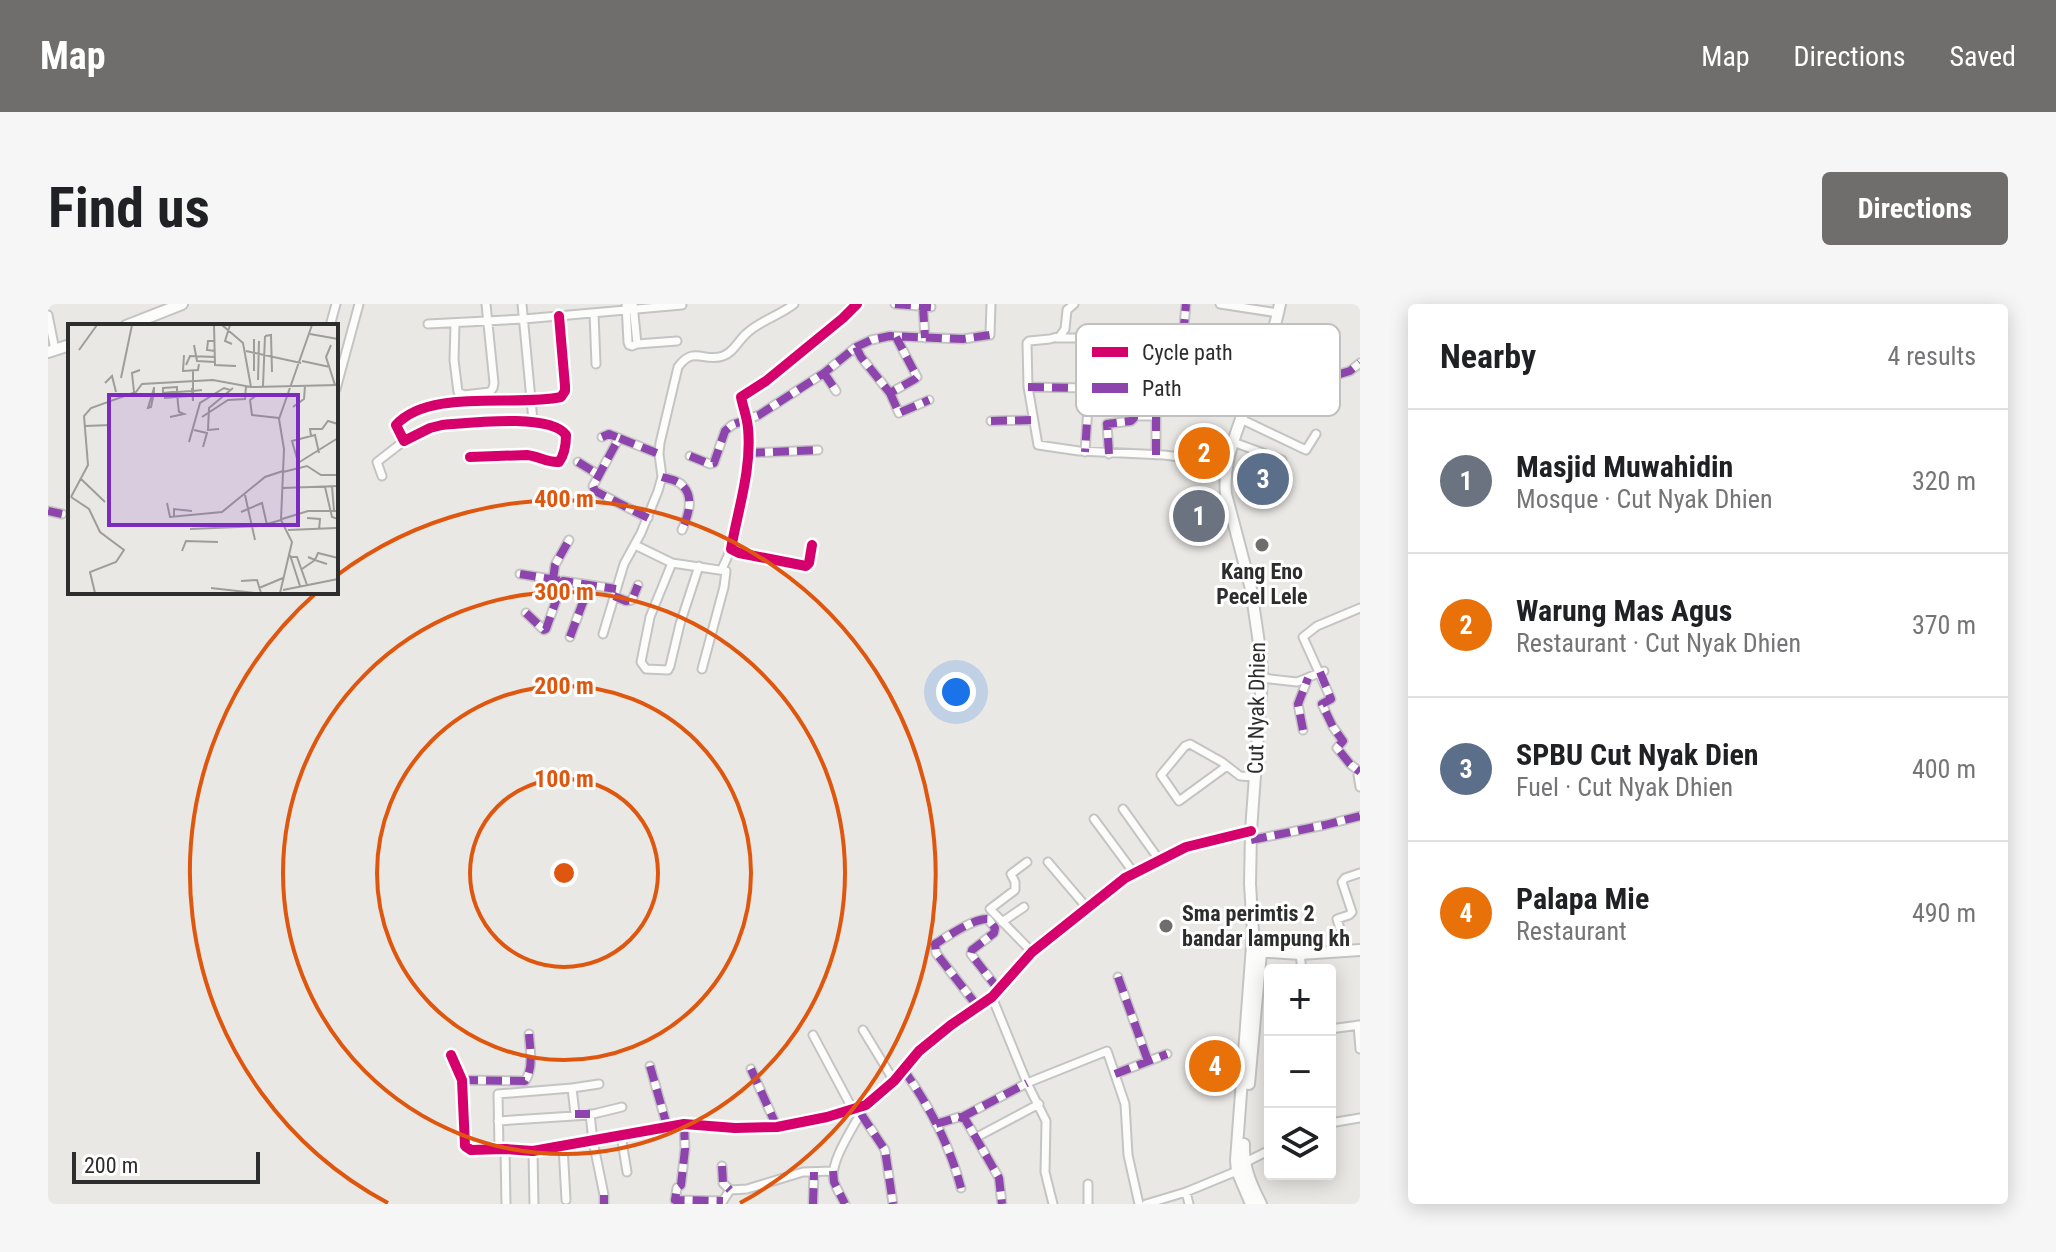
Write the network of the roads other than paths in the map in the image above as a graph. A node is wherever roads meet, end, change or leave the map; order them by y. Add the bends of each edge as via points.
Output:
1 (182, 304) edge
2 (336, 304) edge
3 (359, 304) edge
4 (486, 304) edge
5 (522, 304) edge
6 (794, 304) edge
7 (857, 304) edge
8 (895, 304) edge
9 (991, 304) edge
10 (1074, 304) edge
11 (1186, 304) edge
12 (1220, 304) edge
13 (682, 305) edge
14 (630, 307) edge
15 (1279, 309) edge
16 (594, 313) junction
17 (48, 315) edge
18 (559, 316) junction
19 (524, 319) junction
20 (488, 322) junction
21 (131, 324) edge
22 (331, 324) edge
23 (428, 324) dead end
24 (455, 324) junction
25 (1184, 324) edge
26 (896, 337) junction
27 (925, 338) junction
28 (1054, 338) junction
29 (1076, 338) edge
30 (677, 341) dead end
31 (856, 347) junction
32 (52, 351) edge
33 (1360, 363) edge
34 (596, 364) dead end
35 (824, 373) junction
36 (1340, 374) edge
37 (338, 382) edge
38 (1028, 387) junction
39 (1076, 388) edge
40 (836, 391) dead end
41 (890, 393) junction
42 (531, 399) junction
43 (929, 400) dead end
44 (1088, 416) edge
45 (1134, 416) joint
46 (1156, 416) joint
47 (1242, 416) edge
48 (1241, 419) junction
49 (747, 420) junction
50 (1032, 420) junction
51 (533, 421) junction
52 (991, 421) dead end
53 (1316, 434) dead end
54 (602, 437) dead end
55 (619, 438) junction
56 (404, 441) junction
57 (1233, 442) junction
58 (818, 450) dead end
59 (1085, 452) junction
60 (749, 453) junction
61 (659, 454) junction
62 (1109, 454) junction
63 (1156, 455) junction
64 (690, 456) dead end
65 (470, 457) dead end
66 (1282, 460) dead end
67 (578, 462) dead end
68 (1227, 463) junction
69 (599, 475) junction
70 (382, 476) dead end
71 (662, 477) junction
72 (48, 511) edge
73 (62, 514) dead end
74 (648, 518) junction
75 (682, 530) dead end
76 (569, 540) dead end
77 (635, 545) junction
78 (812, 545) dead end
79 (731, 549) junction
80 (672, 563) junction
81 (699, 566) junction
82 (722, 569) junction
83 (520, 574) dead end
84 (553, 580) junction
85 (563, 581) junction
86 (638, 585) dead end
87 (589, 586) junction
88 (615, 593) junction
89 (1360, 608) edge
90 (526, 613) dead end
91 (603, 634) dead end
92 (570, 637) dead end
93 (702, 669) dead end
94 (1322, 672) junction
95 (1262, 678) junction
96 (1308, 678) junction
97 (1303, 730) dead end
98 (1227, 766) junction
99 (1360, 773) edge
100 (1255, 777) junction
101 (1360, 787) edge
102 (1123, 809) dead end
103 (1360, 816) edge
104 (1094, 819) dead end
105 (1251, 836) junction
106 (1160, 861) junction
107 (1027, 862) dead end
108 (1048, 862) dead end
109 (1134, 873) junction
110 (1360, 873) edge
111 (1024, 907) dead end
112 (1088, 909) junction
113 (1002, 922) junction
114 (1360, 950) edge
115 (1256, 951) junction
116 (1347, 951) junction
117 (1032, 952) junction
118 (1300, 954) junction
119 (1301, 964) edge
120 (1118, 977) dead end
121 (998, 989) junction
122 (992, 997) junction
123 (978, 1007) junction
124 (1359, 1025) edge
125 (1336, 1028) edge
126 (863, 1030) dead end
127 (529, 1034) dead end
128 (813, 1035) dead end
129 (1360, 1049) edge
130 (1167, 1054) dead end
131 (451, 1055) dead end
132 (1148, 1061) junction
133 (650, 1066) dead end
134 (751, 1069) dead end
135 (903, 1069) junction
136 (1115, 1074) junction
137 (462, 1080) junction
138 (894, 1081) junction
139 (1027, 1083) junction
140 (599, 1084) dead end
141 (572, 1088) junction
142 (1039, 1104) junction
143 (866, 1105) junction
144 (622, 1107) dead end
145 (852, 1108) junction
146 (575, 1114) junction
147 (590, 1114) junction
148 (861, 1114) junction
149 (962, 1117) junction
150 (1360, 1118) edge
151 (498, 1121) junction
152 (1336, 1122) edge
153 (684, 1124) junction
154 (936, 1124) junction
155 (667, 1126) junction
156 (777, 1127) junction
157 (621, 1135) junction
158 (975, 1138) junction
159 (593, 1141) junction
160 (563, 1146) junction
161 (502, 1149) junction
162 (533, 1151) junction
163 (1264, 1154) edge
164 (722, 1166) dead end
165 (1241, 1167) junction
166 (833, 1171) junction
167 (627, 1172) dead end
168 (814, 1172) junction
169 (1088, 1184) dead end
170 (961, 1188) dead end
171 (730, 1190) junction
172 (1186, 1192) junction
173 (566, 1200) dead end
174 (1254, 1201) edge
175 (722, 1202) edge
176 (506, 1204) edge
177 (534, 1204) edge
178 (604, 1204) edge
179 (813, 1204) edge
180 (845, 1204) edge
181 (893, 1204) edge
182 (1002, 1204) edge
183 (1053, 1204) edge
184 (1088, 1204) edge
185 (1139, 1204) edge
186 (1146, 1204) edge
187 (1189, 1204) edge

1 - 21 main road
2 - 22 street
3 - 37 street
4 - 20 street
5 - 19 street
6 - 61 street via 748,332 724,355 684,359
7 - 49 street via 741,397
8 - 27 street via 927,307
9 - 27 street via 990,335
10 - 28 street via 1067,310 1063,333
11 - 25 street
12 - 15 street
13 - 14 street
14 - 16 street
14 - 30 street via 629,345
16 - 18 street
16 - 34 street
17 - 32 street
18 - 19 street
18 - 42 street via 565,391 556,399
19 - 20 street
19 - 42 street
20 - 24 street
20 - 24 street via 493,388 464,395 456,388
23 - 24 street
26 - 27 street
26 - 31 street
26 - 41 street via 917,377
28 - 29 street
28 - 38 street via 1028,342
31 - 35 street
31 - 41 street
33 - 36 street
35 - 40 street
35 - 49 street
38 - 39 street
38 - 50 street
41 - 43 street via 899,413
42 - 51 street
42 - 56 street via 429,406 397,423
44 - 59 street
45 - 46 street
45 - 62 street via 1107,424
46 - 63 street
47 - 48 main road, Cut Nyak Dhien
48 - 53 street via 1306,450
48 - 57 main road, Cut Nyak Dhien
49 - 60 street
49 - 64 street via 728,428 714,463
50 - 52 street
50 - 59 street via 1038,445
51 - 56 street via 442,425
51 - 65 street via 566,435 559,462 527,455
54 - 55 street
55 - 61 street
55 - 69 street
56 - 70 street via 377,462
57 - 66 street
57 - 68 main road, Cut Nyak Dhien
58 - 60 street
59 - 62 street
60 - 79 street
61 - 71 street
62 - 63 street
63 - 68 street
67 - 69 street
68 - 95 main road, Cut Nyak Dhien via 1226,494 1251,589
69 - 74 street via 595,491
71 - 74 street
71 - 75 street via 681,484 688,496 689,515
72 - 73 street
74 - 77 street
76 - 84 street
77 - 80 street
77 - 88 street
78 - 79 street via 806,566
79 - 82 street
80 - 81 street
80 - 81 street via 646,628 641,662 646,669 668,670
81 - 82 street
82 - 93 street via 726,576
83 - 84 street
84 - 85 street
85 - 87 street
85 - 90 street via 546,629
86 - 88 street via 632,600
87 - 88 street
87 - 92 street
88 - 91 street
89 - 94 street via 1303,637
94 - 96 street
94 - 99 street via 1331,699 1322,704 1343,741 1337,748
95 - 96 street via 1291,683
95 - 100 main road, Cut Nyak Dhien
96 - 97 street via 1298,704
98 - 98 street via 1190,744 1161,775 1179,801
98 - 100 street via 1240,776
99 - 101 street
100 - 105 main road, Cut Nyak Dhien
102 - 106 street
103 - 105 street
104 - 109 street
105 - 106 street via 1201,842
105 - 115 main road, Cut Nyak Dhien
106 - 109 street
107 - 113 street via 1011,874 1015,890 990,909
108 - 112 street
109 - 112 street
110 - 116 street via 1342,882 1352,912 1337,919
111 - 113 street
112 - 117 street
113 - 117 street
114 - 116 main road
115 - 118 main road
115 - 165 main road, Cut Nyak Dhien
116 - 118 main road
117 - 121 street
118 - 119 street
120 - 132 street
121 - 122 street
121 - 123 street via 971,954 994,933 988,919 935,944 936,953
122 - 123 street
122 - 139 street
123 - 135 street
124 - 125 street
124 - 129 street
126 - 138 street
127 - 137 street via 530,1070 525,1081
128 - 145 street
130 - 132 street
131 - 137 street
132 - 136 street
133 - 155 street
134 - 156 street
135 - 138 street
135 - 154 street
136 - 139 street via 1104,1051
136 - 185 street via 1125,1104 1128,1155
137 - 161 street via 465,1146
138 - 143 street
139 - 142 street
139 - 149 street
140 - 141 street
141 - 146 street
141 - 151 street via 498,1094
142 - 158 street
142 - 183 street via 1046,1121 1045,1172
143 - 145 street
143 - 148 street
144 - 147 street
145 - 156 street
146 - 147 street
146 - 151 street
147 - 159 street
148 - 166 street
148 - 181 street via 885,1150
149 - 154 street
149 - 158 street
150 - 152 street
151 - 161 street
153 - 155 street
153 - 156 street
153 - 175 street via 684,1162 675,1200
154 - 170 street
155 - 157 street
157 - 159 street
157 - 167 street
158 - 182 street via 999,1178
159 - 160 street
159 - 178 street
160 - 162 street
160 - 173 street
161 - 162 street
161 - 176 street
162 - 177 street
163 - 165 street
164 - 171 street via 723,1183
165 - 172 street
165 - 174 main road
166 - 168 street
166 - 180 street
168 - 171 street
168 - 179 street
169 - 184 street
171 - 175 street
172 - 186 street
172 - 187 street

